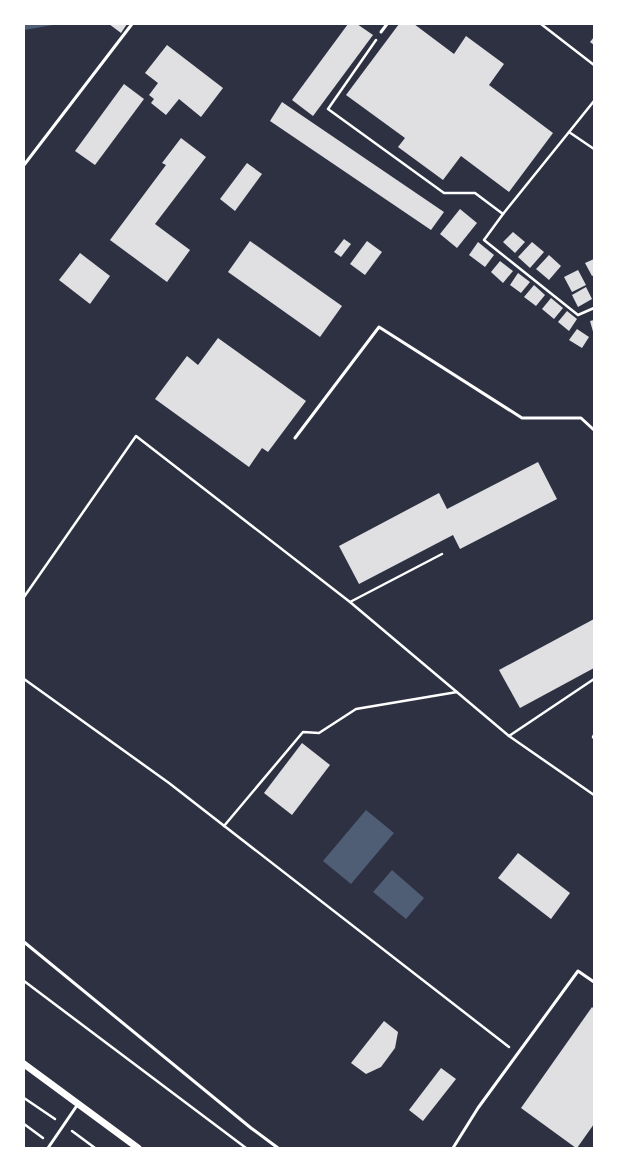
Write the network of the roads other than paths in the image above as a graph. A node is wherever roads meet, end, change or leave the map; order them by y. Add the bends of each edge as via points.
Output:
1 (132, 24) edge
2 (387, 24) edge
3 (381, 32) road end
4 (24, 165) edge
5 (594, 430) edge
6 (294, 438) dead end
7 (24, 942) edge
8 (594, 982) edge
9 (24, 1064) edge
10 (78, 1104) junction
11 (48, 1148) edge
12 (138, 1148) edge
13 (278, 1148) edge
14 (453, 1148) edge

1 - 4 lane
2 - 3 lane
5 - 6 lane via 581,418 522,418 378,327
7 - 13 lane
8 - 14 lane via 578,971 478,1108
9 - 10 street
10 - 11 lane
10 - 12 street

